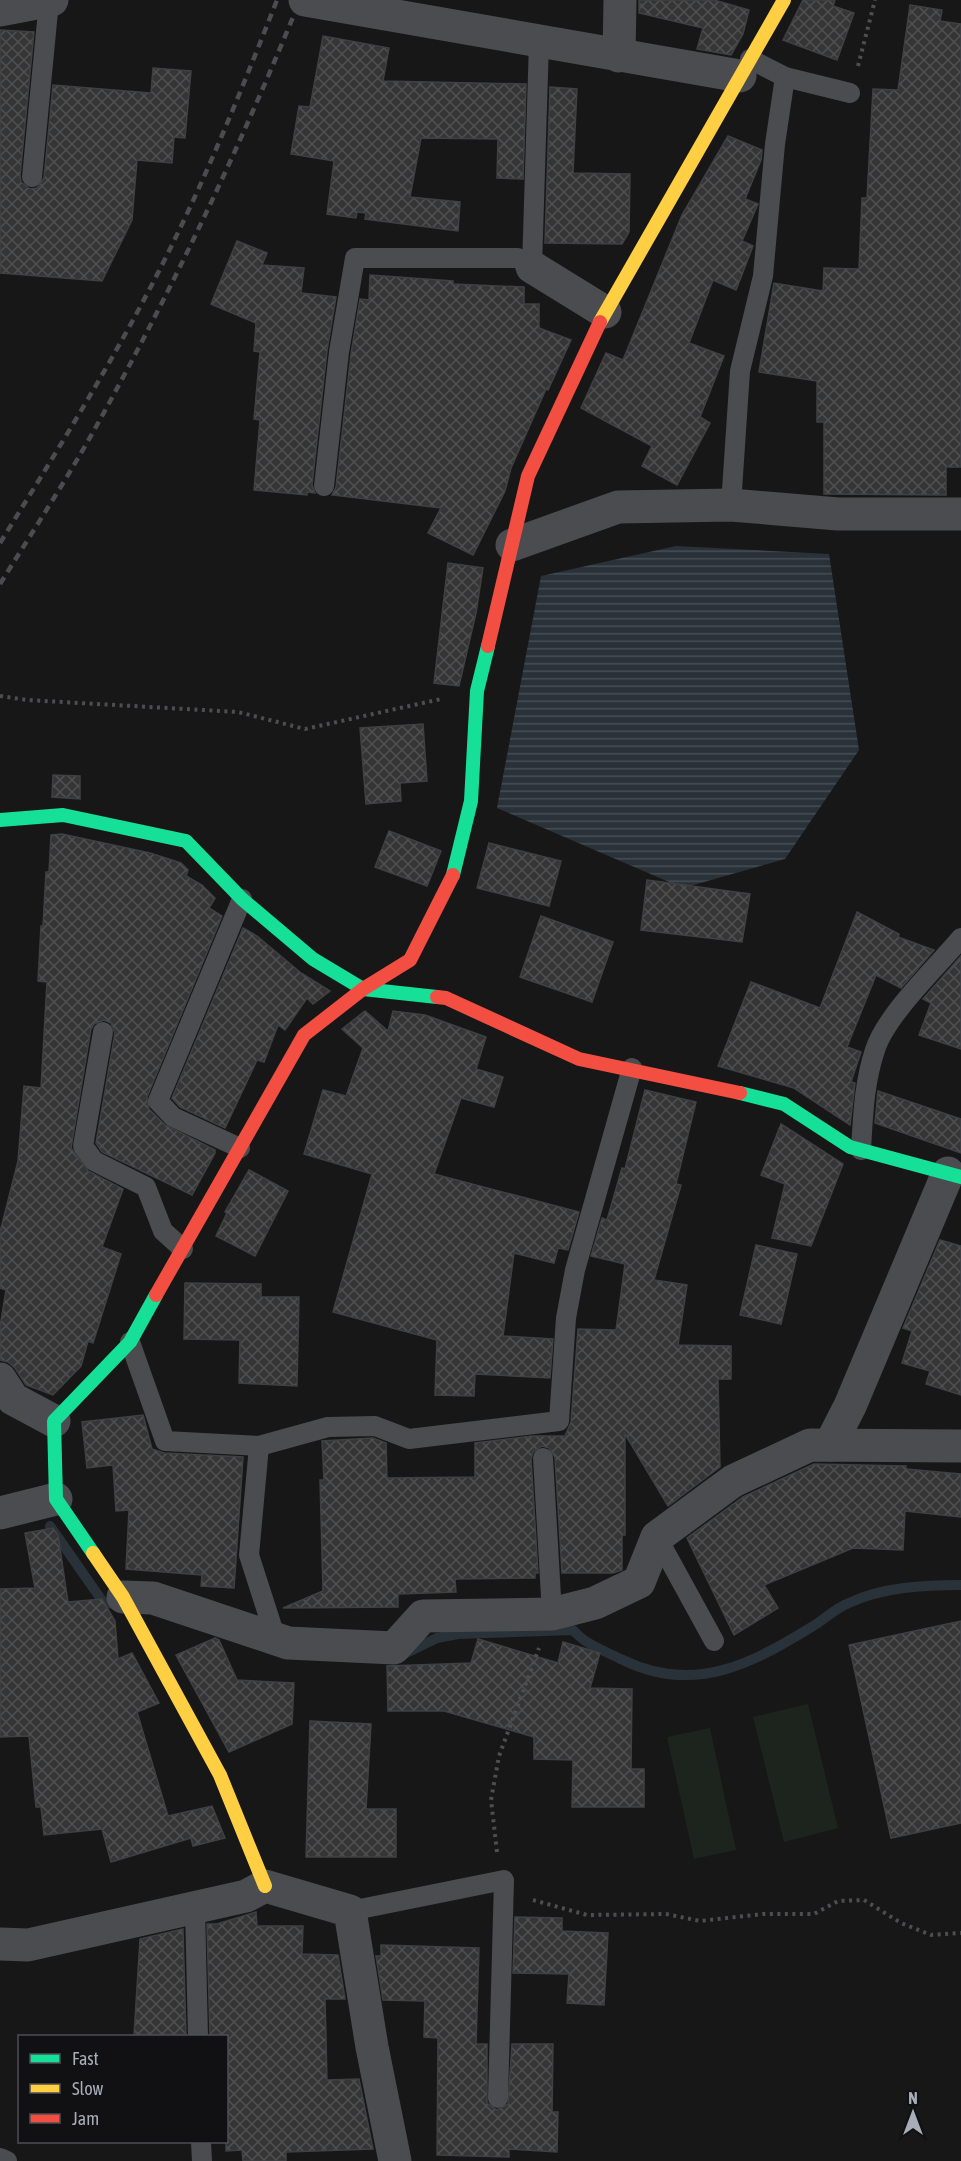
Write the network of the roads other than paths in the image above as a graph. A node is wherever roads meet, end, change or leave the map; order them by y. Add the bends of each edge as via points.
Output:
1 (50, 0) edge
2 (620, 0) edge
3 (784, 0) edge
4 (323, 2) edge
5 (0, 10) edge
6 (444, 13) edge
7 (539, 42) junction
8 (619, 56) junction
9 (745, 68) junction
10 (785, 77) junction
11 (850, 93) road end
12 (32, 177) dead end
13 (532, 267) junction
14 (605, 312) junction
15 (324, 486) dead end
16 (731, 505) junction
17 (961, 514) edge
18 (512, 545) junction
19 (0, 820) edge
20 (242, 899) junction
21 (961, 938) edge
22 (363, 988) junction
23 (103, 1032) dead end
24 (632, 1068) junction
25 (240, 1148) junction
26 (861, 1150) junction
27 (954, 1175) edge
28 (183, 1249) junction
29 (130, 1342) junction
30 (0, 1379) edge
31 (54, 1421) junction
32 (830, 1445) junction
33 (259, 1446) junction
34 (961, 1446) edge
35 (543, 1458) dead end
36 (56, 1499) junction
37 (0, 1513) edge
38 (657, 1537) junction
39 (123, 1597) junction
40 (552, 1614) junction
41 (276, 1639) junction
42 (714, 1641) dead end
43 (265, 1887) junction
44 (195, 1908) junction
45 (350, 1911) junction
46 (0, 1944) edge
47 (198, 2035) edge
48 (498, 2098) dead end
49 (201, 2143) edge
50 (0, 2158) edge
51 (7, 2161) edge
52 (202, 2161) edge
53 (395, 2161) edge

1 - 5 street
1 - 12 lane
2 - 8 street
3 - 9 street
4 - 6 street
6 - 7 street
7 - 8 street
7 - 13 lane
8 - 9 street
9 - 10 lane
9 - 14 street
10 - 11 lane
10 - 16 lane via 763,276 740,370
13 - 14 street
13 - 15 lane via 518,258 355,258 339,352
14 - 18 street via 528,476
16 - 17 street via 838,514
16 - 18 street via 618,507
18 - 22 street via 477,691 471,801 457,868 410,960
19 - 20 street via 63,814 186,841
20 - 22 street via 313,959
20 - 25 lane via 158,1101 173,1117
21 - 26 lane via 898,1008 875,1048 864,1094
22 - 24 street via 446,998 579,1059
22 - 25 street via 304,1035
23 - 28 lane via 83,1146 94,1161 146,1187 163,1231
24 - 26 street via 784,1104 850,1147
24 - 33 lane via 575,1270 566,1318 559,1421 409,1439 375,1426 328,1427
25 - 28 street
26 - 27 street
27 - 32 street
28 - 29 street
29 - 31 street
29 - 33 lane via 165,1441
30 - 31 street via 13,1400
31 - 36 street
32 - 34 street
32 - 38 street via 810,1445 733,1481
33 - 41 lane via 249,1555
35 - 40 lane
36 - 37 street
36 - 39 street
38 - 40 street via 639,1582 595,1603
38 - 42 lane
39 - 41 street via 153,1598
39 - 43 street via 220,1776
40 - 41 street via 423,1617 394,1648 288,1643
43 - 44 street via 246,1896
43 - 45 street
44 - 46 street via 28,1945
44 - 47 lane
45 - 48 lane via 504,1880
45 - 53 street
49 - 52 lane
50 - 51 lane

